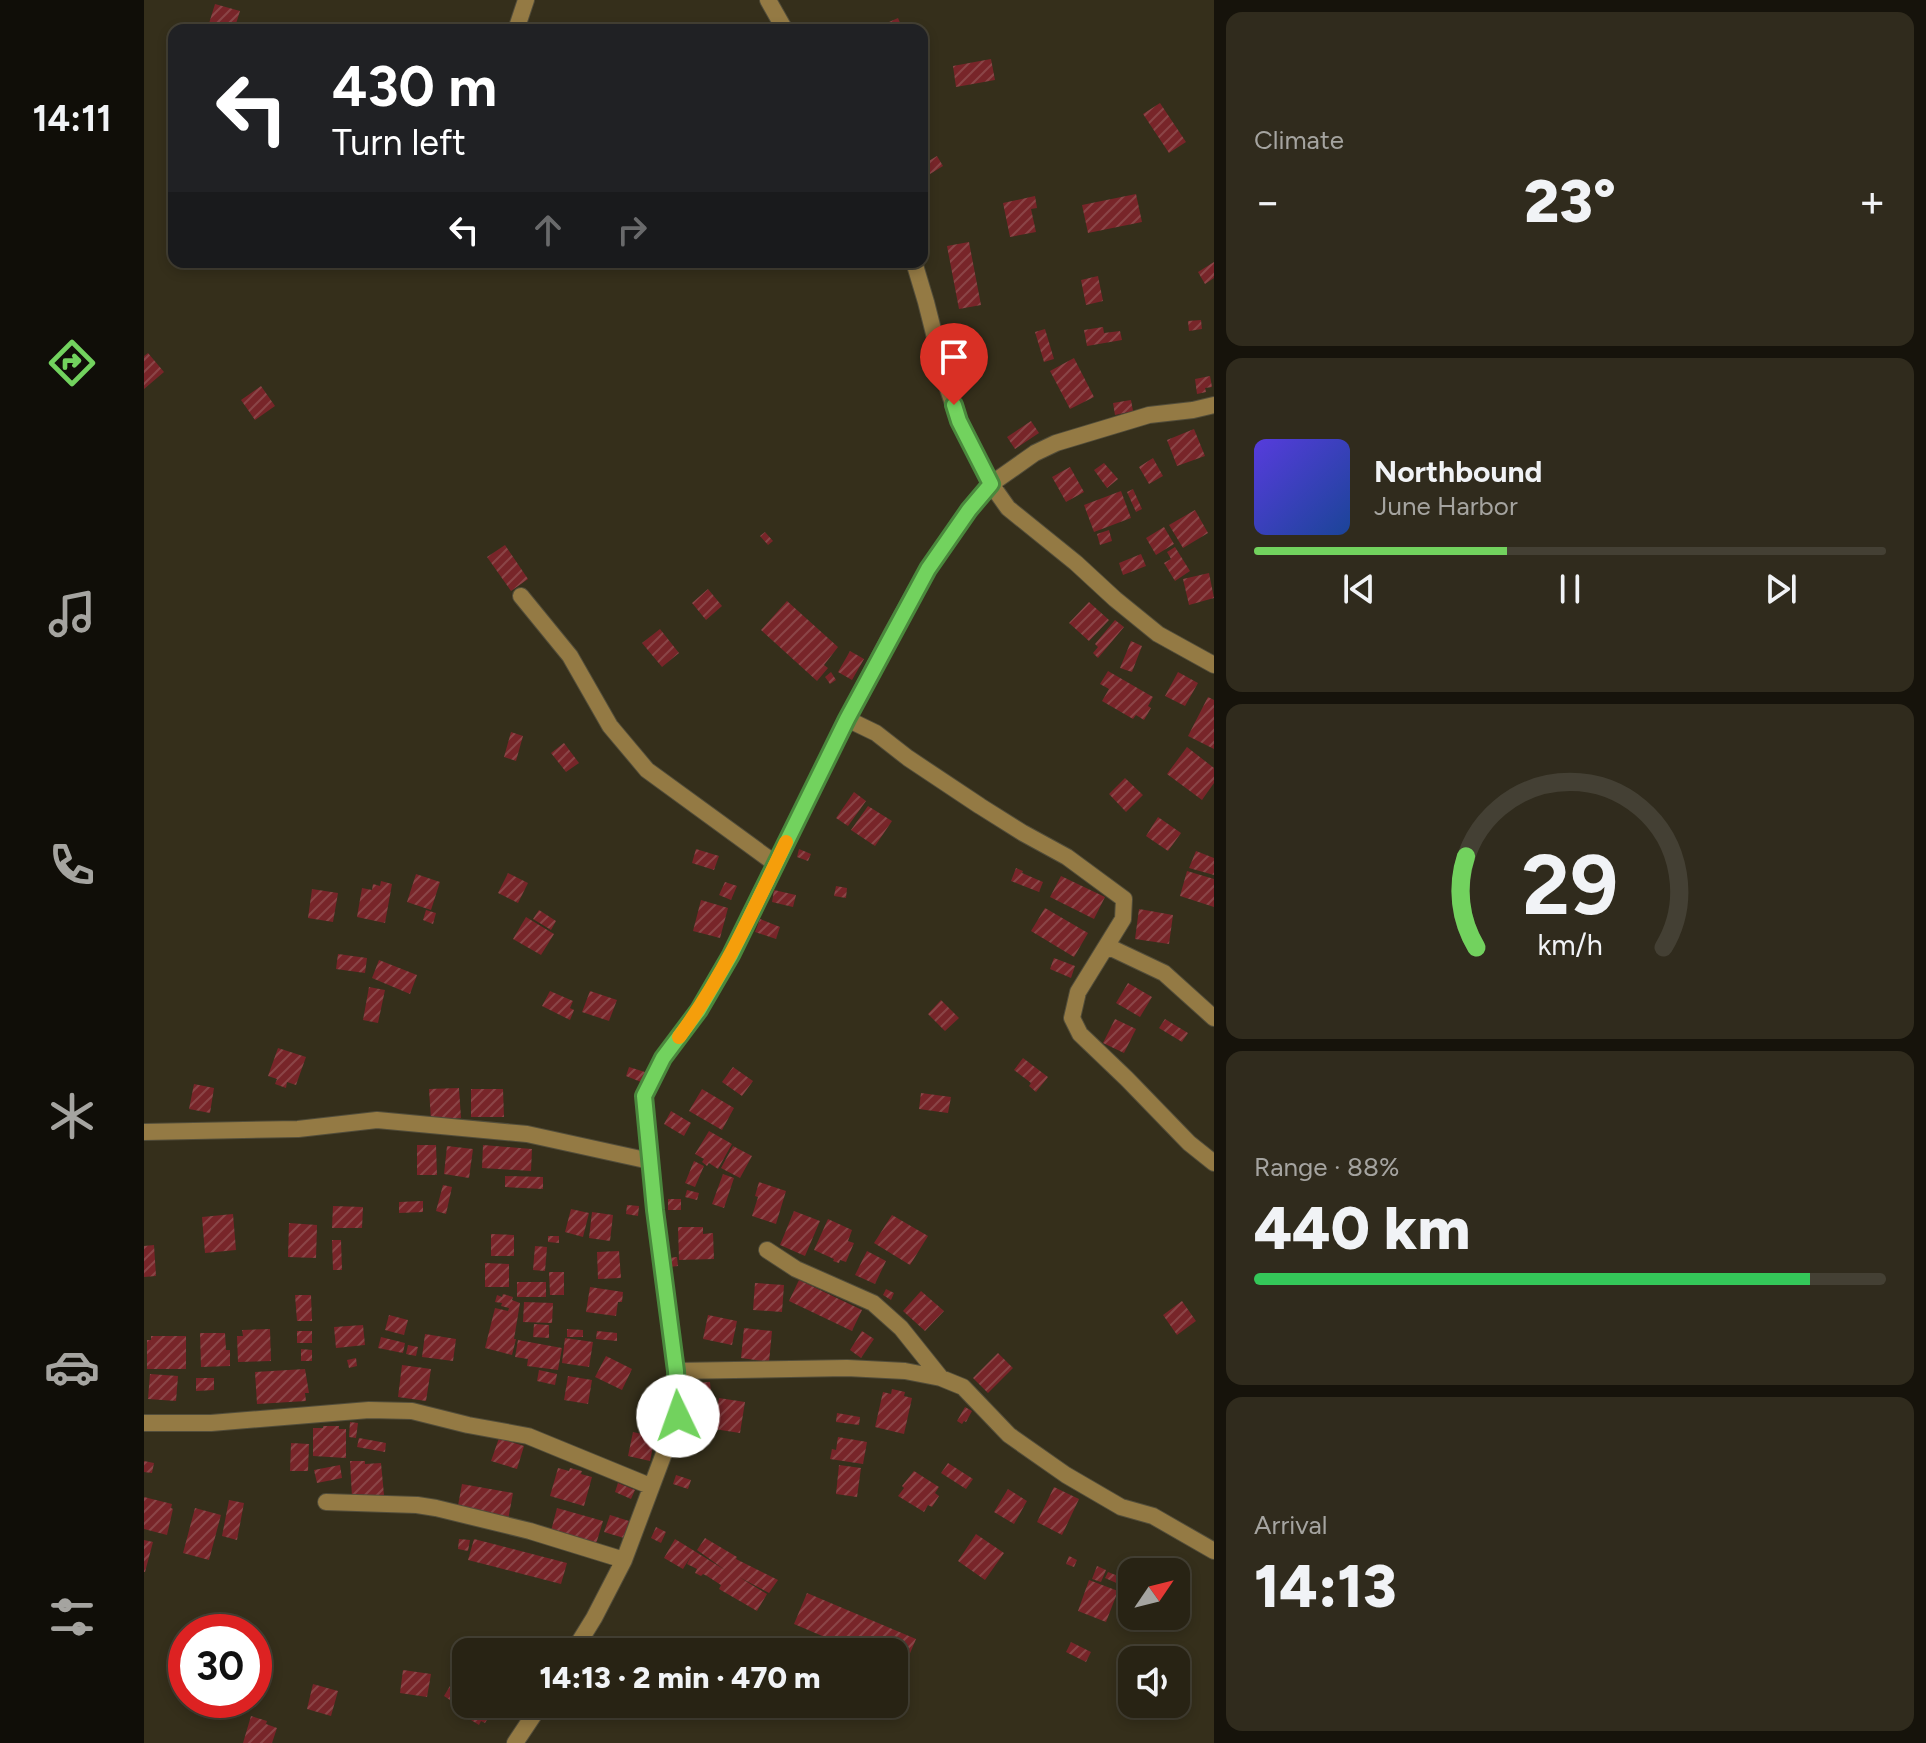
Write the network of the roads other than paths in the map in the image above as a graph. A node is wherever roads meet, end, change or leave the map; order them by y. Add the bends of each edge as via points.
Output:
1 (526, 0) edge
2 (768, 0) edge
3 (518, 24) edge
4 (782, 24) edge
5 (916, 268) edge
6 (1214, 405) edge
7 (991, 484) junction
8 (521, 596) dead end
9 (1214, 665) edge
10 (847, 719) junction
11 (776, 864) junction
12 (1107, 946) junction
13 (1214, 1018) edge
14 (144, 1132) edge
15 (650, 1161) junction
16 (1214, 1163) edge
17 (767, 1250) dead end
18 (676, 1371) junction
19 (941, 1378) junction
20 (144, 1423) edge
21 (650, 1486) junction
22 (326, 1502) dead end
23 (1214, 1551) edge
24 (624, 1560) junction
25 (582, 1638) edge
26 (532, 1718) edge
27 (515, 1743) edge

1 - 3 street
2 - 4 street
5 - 7 street via 959,421
6 - 7 street via 1149,415 1056,443
7 - 9 street via 1008,508 1158,634
7 - 10 street via 928,569
8 - 11 street via 570,656 610,726 647,770
10 - 11 street
10 - 12 street via 1067,857 1124,899 1123,919
11 - 15 street via 731,955 644,1096
12 - 13 street via 1164,973
12 - 16 street via 1078,992 1072,1018 1080,1034
14 - 15 street via 298,1129 377,1120 527,1134
15 - 18 street
17 - 19 street via 796,1269 873,1303
18 - 19 street via 847,1368
18 - 21 street via 678,1416
19 - 23 street via 963,1387 1009,1435 1066,1475
20 - 21 street via 412,1411 528,1436
21 - 24 street
22 - 24 street via 436,1508
24 - 25 street
26 - 27 street

